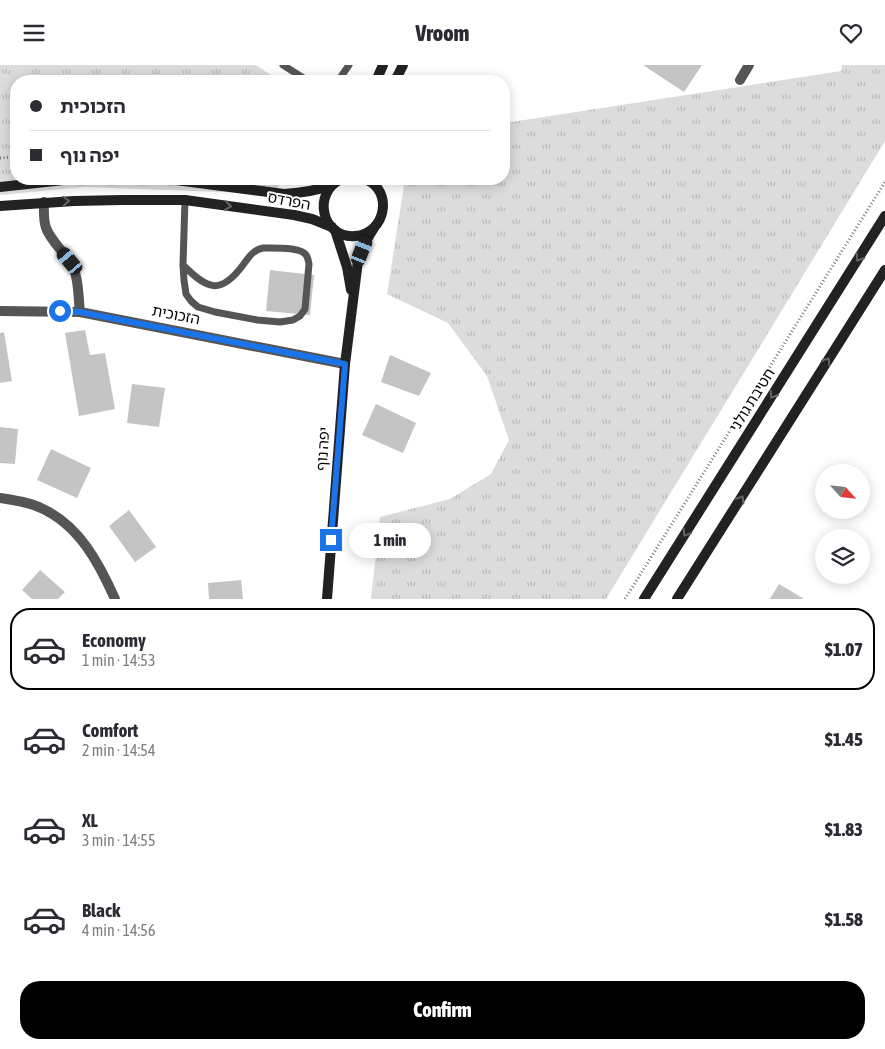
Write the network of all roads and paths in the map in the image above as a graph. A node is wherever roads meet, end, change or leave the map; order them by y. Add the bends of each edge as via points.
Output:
1 (283, 65) edge
2 (749, 65) edge
3 (299, 75) edge
4 (740, 80) dead end
5 (885, 182) edge
6 (18, 185) edge
7 (219, 185) edge
8 (329, 185) edge
9 (334, 185) edge
10 (378, 185) edge
11 (0, 187) edge
12 (186, 200) junction
13 (44, 202) junction
14 (0, 206) edge
15 (885, 216) edge
16 (374, 228) junction
17 (333, 229) junction
18 (183, 265) junction
19 (885, 270) edge
20 (353, 301) junction
21 (0, 311) edge
22 (80, 312) junction
23 (345, 364) junction
24 (0, 498) edge
25 (115, 599) edge
26 (327, 599) edge
27 (625, 599) edge
28 (644, 599) edge
29 (677, 599) edge

1 - 3 lane
2 - 4 street
5 - 27 path
6 - 11 street
7 - 8 street, הפרדס via 301,193
9 - 17 street, יפה נוף via 326,193 323,209
10 - 16 street, יפה נוף via 383,213
13 -> 12 street, הפרדס
12 -> 17 street, הפרדס via 294,215
12 - 18 lane
13 - 14 street, הפרדס
13 - 22 street via 46,231 76,273
15 -> 28 street, חטיבת גולני
16 - 17 street, הפרדס via 355,236
16 - 20 street, יפה נוף via 358,261
17 - 20 street, יפה נוף via 347,267
18 - 18 lane via 204,284 219,286 231,279 258,249 298,250 308,257 309,264 305,309 300,317 280,322 198,307 186,294
29 -> 19 street
20 - 23 street, יפה נוף
21 - 22 street, הזכוכית
22 - 23 street, הזכוכית
23 - 26 street, יפה נוף
24 - 25 street via 40,507 62,520 82,541 104,573

